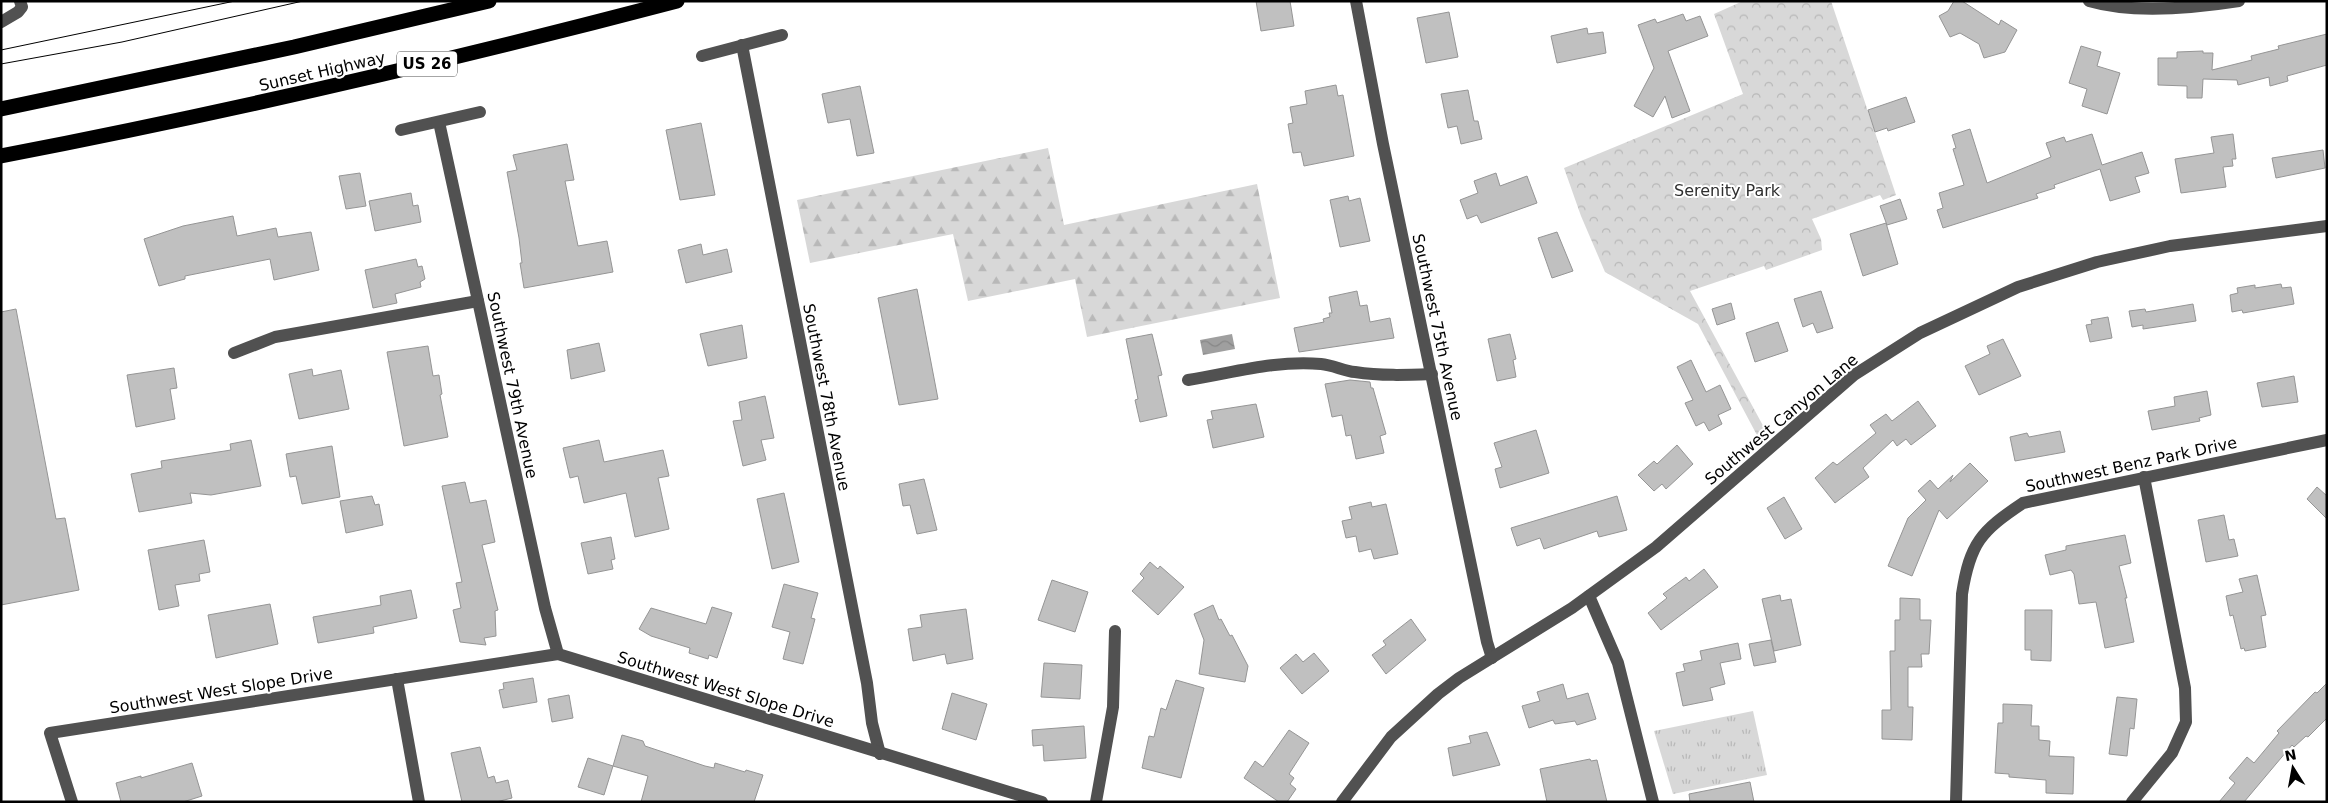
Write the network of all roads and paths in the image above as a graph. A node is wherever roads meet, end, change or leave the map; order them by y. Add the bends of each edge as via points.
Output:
1 (20, 1) edge
2 (489, 1) edge
3 (677, 1) edge
4 (1356, 1) edge
5 (2089, 1) edge
6 (2239, 1) edge
7 (1, 22) edge
8 (782, 34) dead end
9 (742, 45) junction
10 (702, 56) dead end
11 (1, 108) edge
12 (480, 112) dead end
13 (439, 122) junction
14 (401, 130) dead end
15 (1, 156) edge
16 (2327, 226) edge
17 (478, 301) junction
18 (234, 353) dead end
19 (1432, 374) junction
20 (1188, 380) dead end
21 (2327, 440) edge
22 (2144, 477) junction
23 (1589, 596) junction
24 (1115, 631) dead end
25 (558, 654) junction
26 (1492, 658) junction
27 (397, 679) junction
28 (880, 754) junction
29 (72, 802) edge
30 (419, 802) edge
31 (1042, 802) edge
32 (1096, 802) edge
33 (1342, 802) edge
34 (1653, 802) edge
35 (1956, 802) edge
36 (2132, 802) edge

1 - 7 street via 22,7 18,12
2 - 11 highway, Sunset Highway via 294,47
3 - 15 highway, Sunset Highway / US 26 via 306,93
4 - 19 street, Southwest 75th Avenue
5 - 6 street via 2120,7 2192,7
8 - 9 street
9 - 10 street
9 - 28 street, Southwest 78th Avenue
12 - 13 street
13 - 14 street
13 - 17 street, Southwest 79th Avenue
16 - 23 street, Southwest Canyon Lane via 2170,246 2097,262 2018,287 1920,333 1854,375 1656,547
17 - 18 street via 275,337
17 - 25 street, Southwest 79th Avenue via 545,608
19 - 20 street via 1390,375 1354,372 1322,364 1280,365 1244,368
19 - 26 street, Southwest 75th Avenue
21 - 22 street, Southwest Benz Park Drive
22 - 35 street, Southwest Benz Park Drive via 2023,503 1997,520 1978,540 1967,565 1962,594
22 - 36 street via 2185,688 2186,722 2172,753
23 - 26 street, Southwest Canyon Lane
23 - 34 street via 1618,663
24 - 32 street via 1114,707
25 - 27 street, Southwest West Slope Drive
25 - 28 street, Southwest West Slope Drive
26 - 33 street, Southwest Canyon Lane via 1458,678 1402,725 1377,752
27 - 29 street, Southwest West Slope Drive via 50,733
27 - 30 street
28 - 31 street, Southwest West Slope Drive

